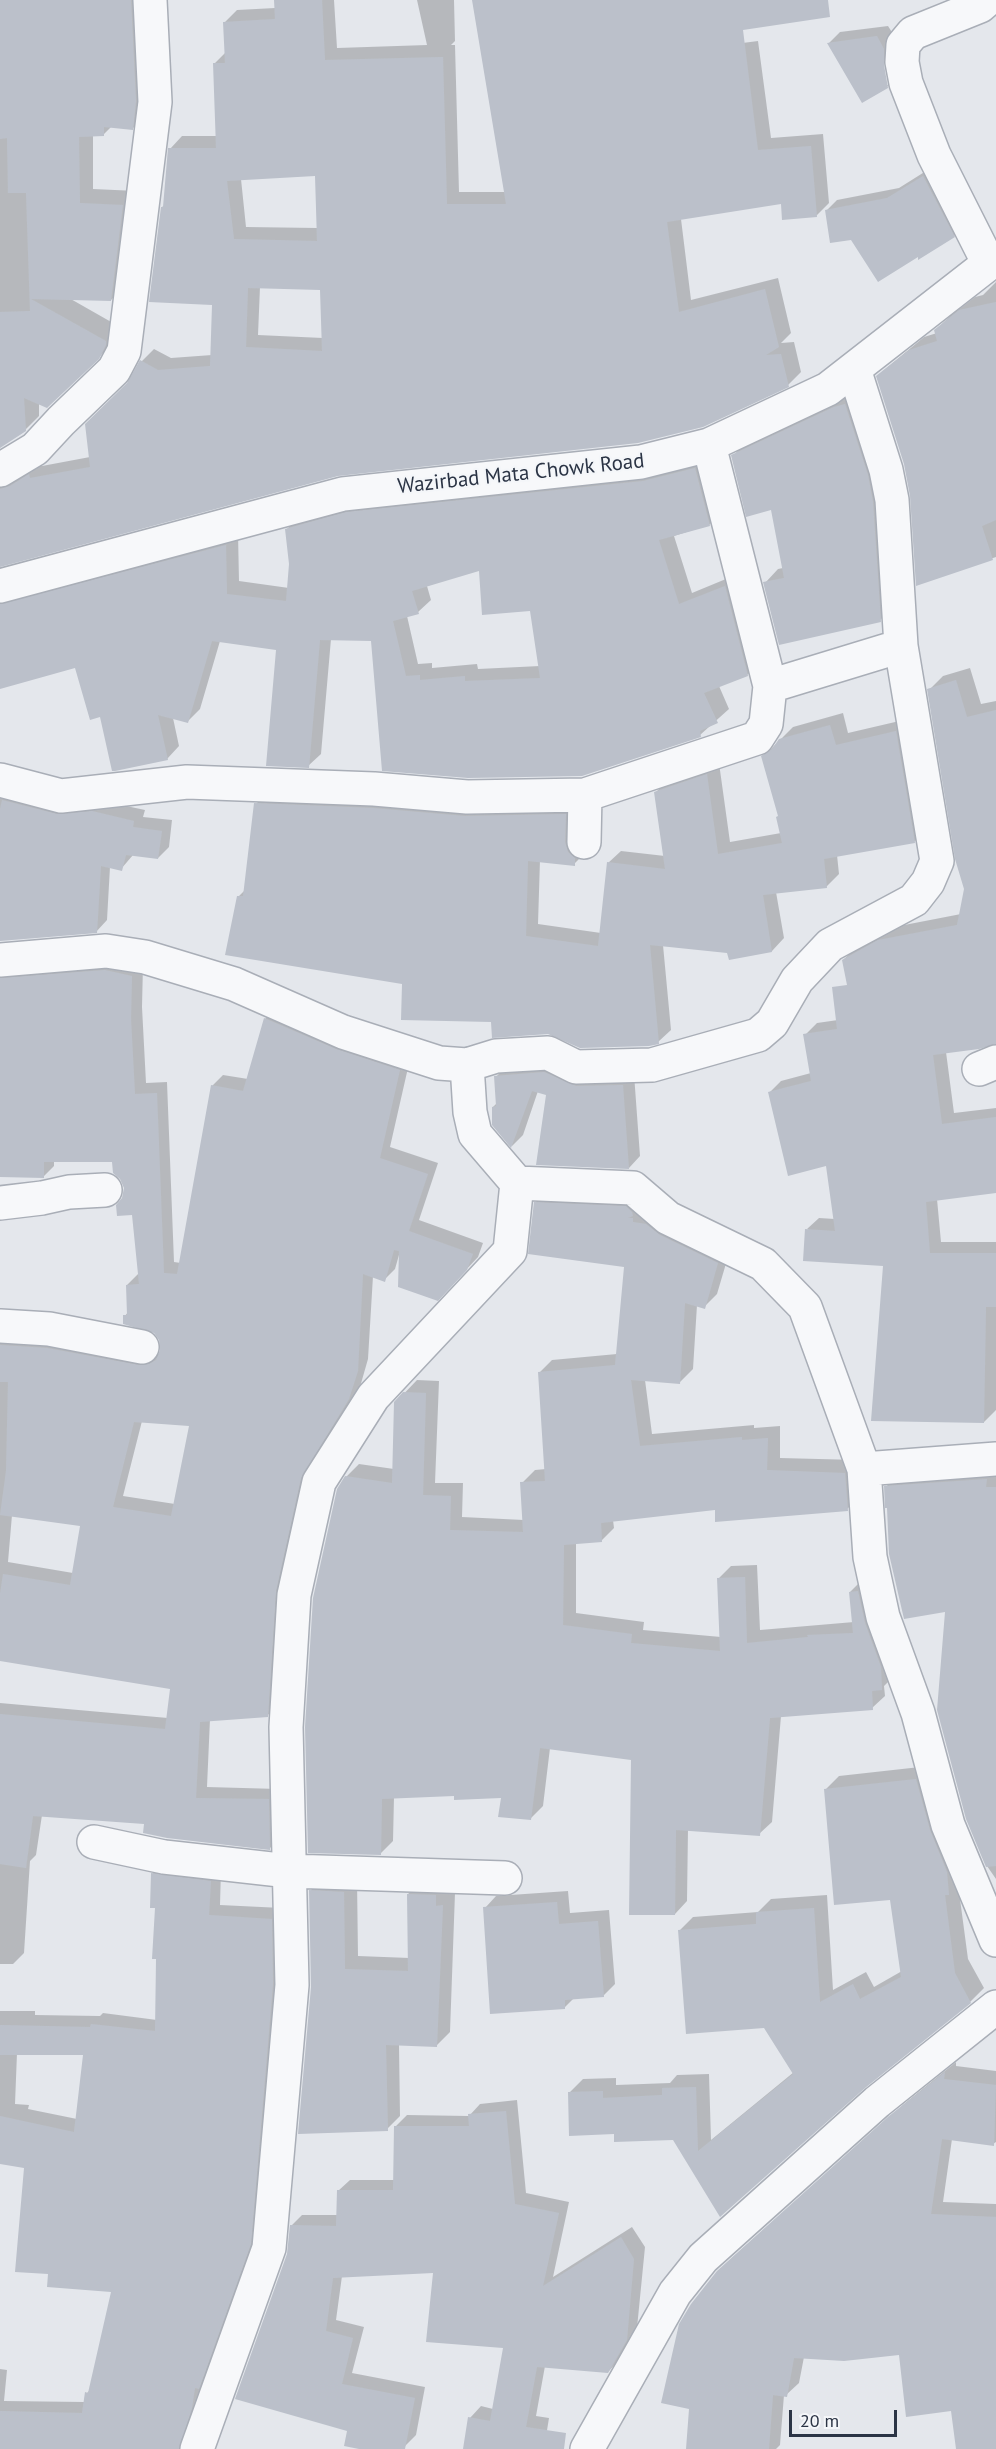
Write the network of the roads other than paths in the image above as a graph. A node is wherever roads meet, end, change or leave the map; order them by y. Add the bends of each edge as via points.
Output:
1 (150, 0) edge
2 (987, 0) edge
3 (993, 261) edge
4 (854, 369) junction
5 (709, 445) junction
6 (0, 470) edge
7 (0, 586) edge
8 (902, 646) junction
9 (770, 686) junction
10 (0, 780) edge
11 (585, 795) junction
12 (584, 842) dead end
13 (0, 960) edge
14 (467, 1065) junction
15 (517, 1183) junction
16 (105, 1190) dead end
17 (0, 1203) edge
18 (0, 1326) edge
19 (142, 1347) dead end
20 (996, 1460) edge
21 (864, 1469) junction
22 (94, 1842) dead end
23 (289, 1870) junction
24 (506, 1878) dead end
25 (996, 1940) edge
26 (996, 2007) edge
27 (197, 2449) edge
28 (587, 2449) edge

1 - 6 street via 155,102 124,351 114,370 35,449
2 - 3 street via 913,33 903,45 902,62 906,83 934,155
3 - 4 street, Wazirbad Mata Chowk Road
4 - 5 street, Wazirbad Mata Chowk Road via 828,389
4 - 8 street via 892,500
5 - 7 street, Wazirbad Mata Chowk Road via 641,462 343,494
5 - 9 street
8 - 9 street
8 - 14 street via 937,861 914,900 830,945 797,980 772,1023 758,1035 652,1065 576,1067 548,1053 496,1056
9 - 11 street via 766,724 758,738
10 - 11 street via 61,796 187,782 374,789 467,797
11 - 12 street
13 - 14 street via 106,951 145,957 234,984 344,1032 429,1060
14 - 15 street via 475,1134
15 - 21 street via 633,1188 668,1218 764,1263 805,1307
15 - 23 street via 510,1251 373,1397 319,1482 294,1594 286,1727
16 - 17 street
18 - 19 street via 49,1329
20 - 21 street
21 - 25 street via 870,1557 883,1617 918,1713 948,1825
22 - 23 street via 164,1857
23 - 24 street
23 - 27 street via 292,1985 269,2248
26 - 28 street via 877,2102 704,2258 675,2293

